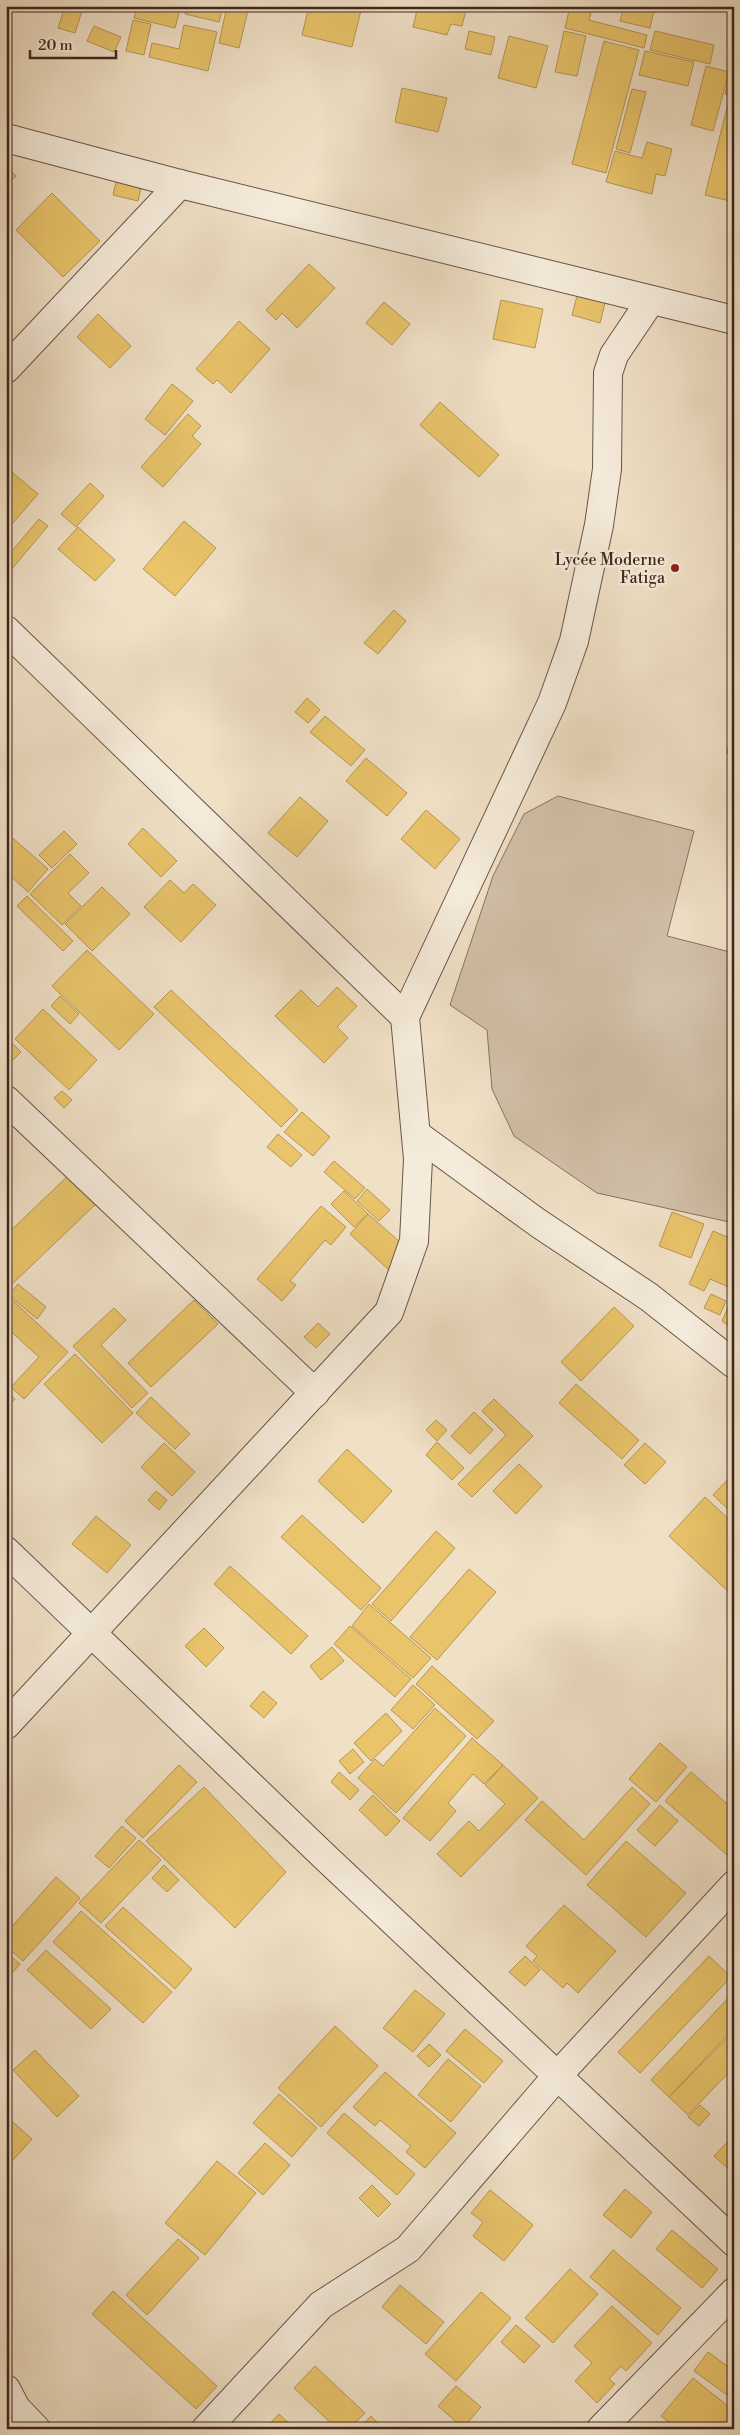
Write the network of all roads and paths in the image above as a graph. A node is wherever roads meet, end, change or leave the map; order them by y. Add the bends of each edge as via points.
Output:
1 (6, 138) edge
2 (180, 184) junction
3 (651, 300) junction
4 (734, 320) edge
5 (6, 369) edge
6 (6, 630) edge
7 (405, 1017) junction
8 (6, 1100) edge
9 (416, 1134) junction
10 (734, 1364) edge
11 (314, 1393) junction
12 (6, 1551) edge
13 (92, 1634) junction
14 (6, 1725) edge
15 (734, 1885) edge
16 (558, 2075) junction
17 (734, 2242) edge
18 (734, 2292) edge
19 (6, 2389) edge
20 (36, 2429) edge
21 (206, 2429) edge
22 (601, 2429) edge

1 - 2 street
2 - 3 street
2 - 5 street
3 - 4 street
3 - 7 street via 614,355 608,373 607,469 600,525 574,641 552,703
6 - 7 street
7 - 9 street
8 - 11 street
9 - 10 street via 538,1223 649,1296
9 - 11 street via 414,1241 389,1312
11 - 13 street
12 - 13 street
13 - 14 street
13 - 16 street
15 - 16 street
16 - 17 street
16 - 21 street via 408,2249 321,2305
18 - 22 street
19 - 20 street via 16,2408

